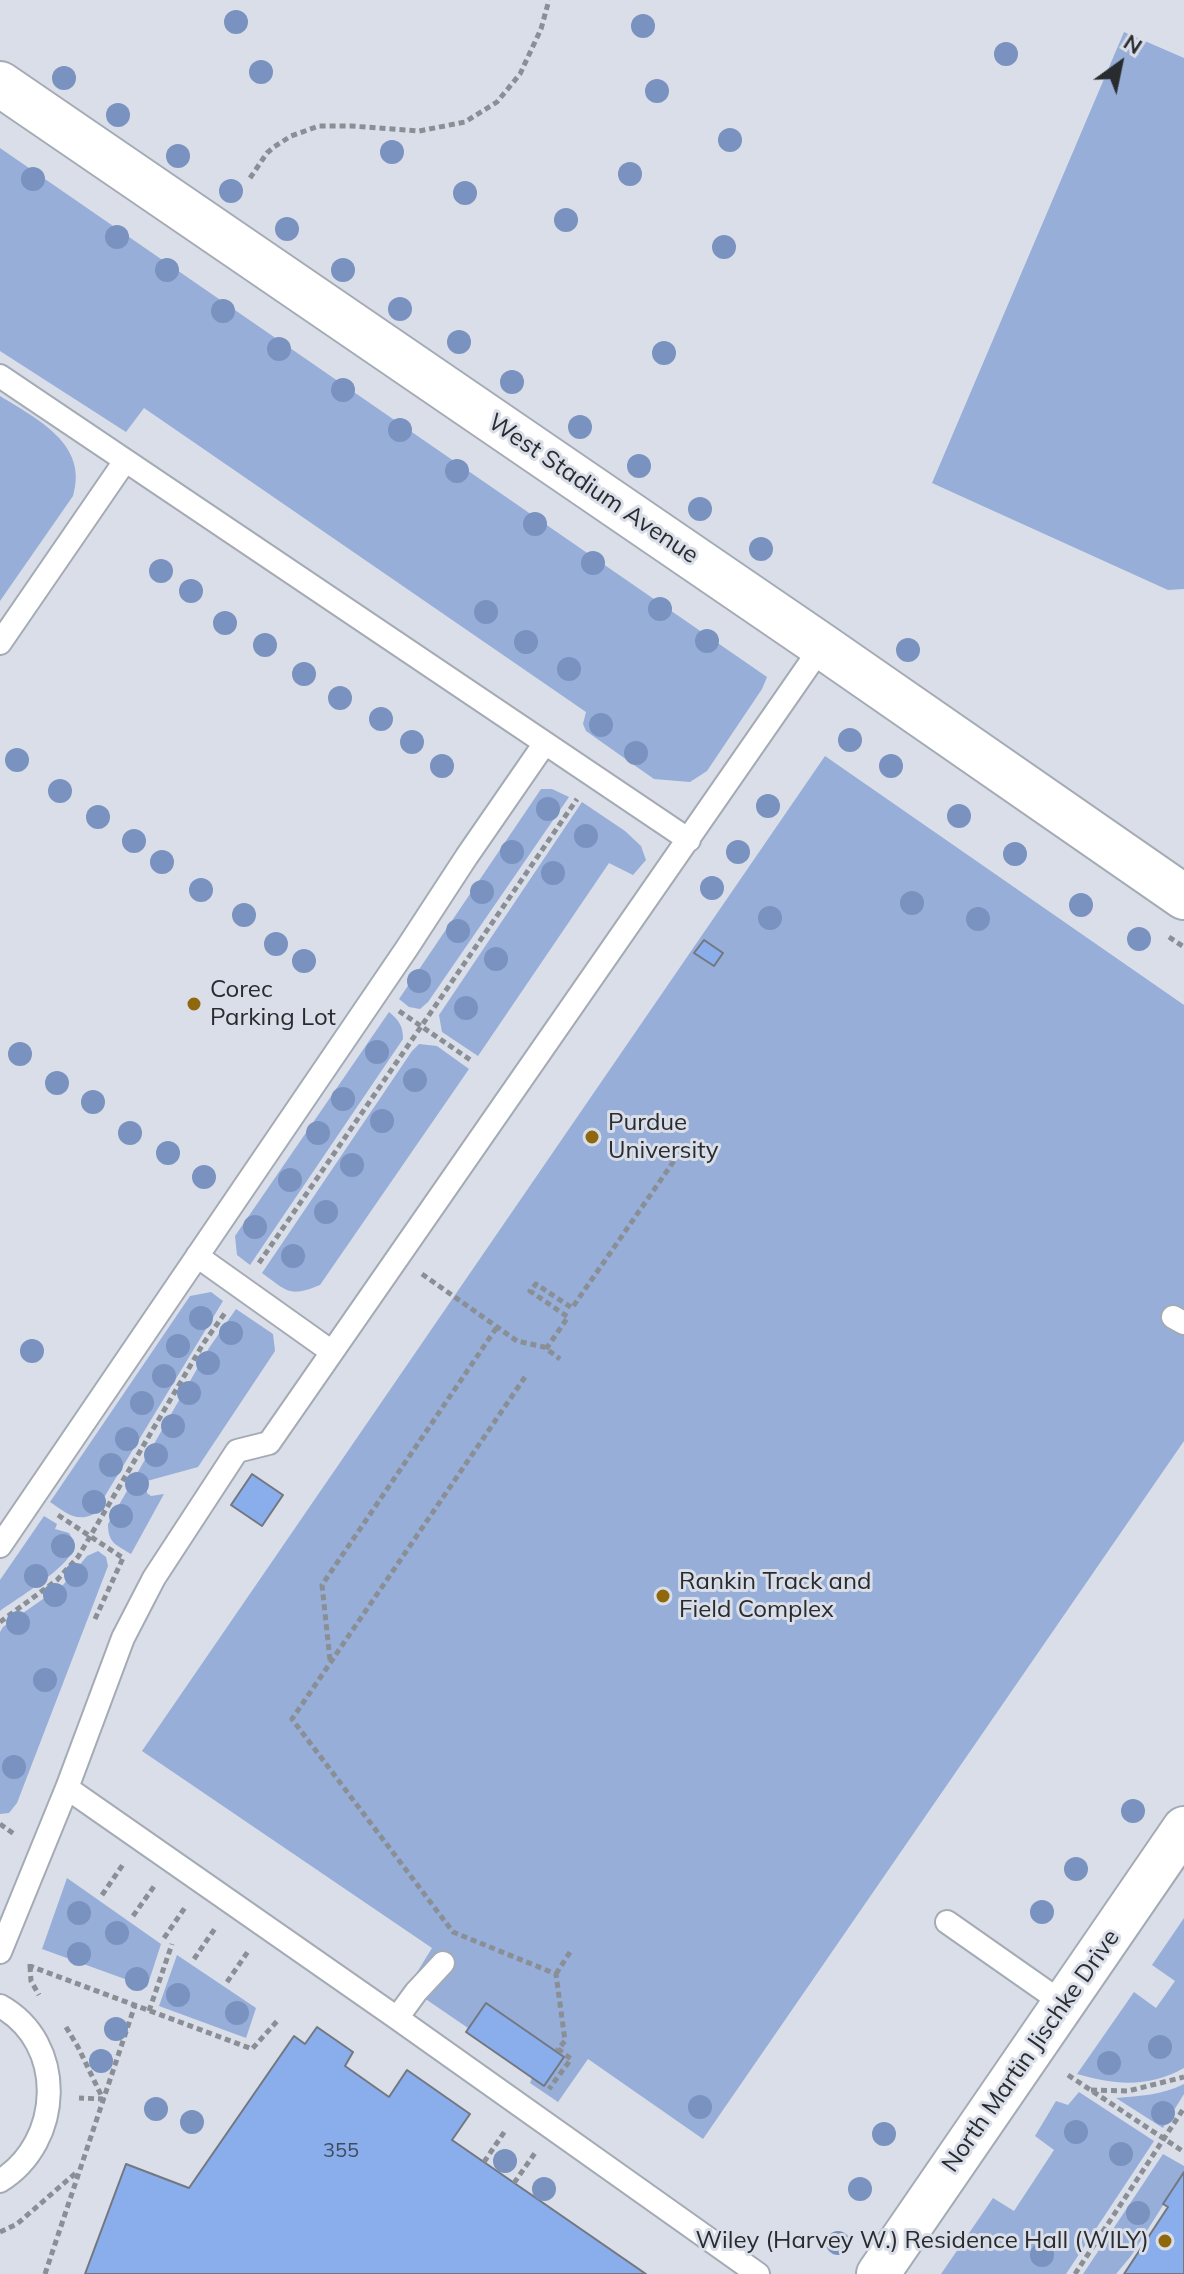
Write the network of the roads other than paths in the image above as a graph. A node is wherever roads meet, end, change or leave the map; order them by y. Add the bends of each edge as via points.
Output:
1 (0, 84) edge
2 (0, 376) edge
3 (125, 461) junction
4 (0, 643) edge
5 (822, 646) junction
6 (545, 743) junction
7 (689, 840) junction
8 (1184, 897) edge
9 (197, 1256) junction
10 (332, 1352) junction
11 (0, 1546) edge
12 (67, 1788) junction
13 (1184, 1828) edge
14 (947, 1922) dead end
15 (0, 1952) edge
16 (443, 1963) dead end
17 (1064, 2004) junction
18 (0, 2006) edge
19 (397, 2018) junction
20 (0, 2181) edge
21 (758, 2274) edge
22 (878, 2274) edge

1 - 5 street, West Stadium Avenue
2 - 3 lane
3 - 4 lane
3 - 6 lane
5 - 7 lane
5 - 8 street, West Stadium Avenue
6 - 7 lane
6 - 9 lane
7 - 10 lane
9 - 10 lane
9 - 11 lane
10 - 12 lane via 269,1443 237,1451 154,1578 123,1638
12 - 15 lane
12 - 19 lane
13 - 17 street, North Martin Jischke Drive
14 - 17 lane
16 - 19 lane
17 - 22 street, North Martin Jischke Drive
18 - 20 lane via 31,2035 45,2063 50,2094 45,2124 32,2151
19 - 21 lane

